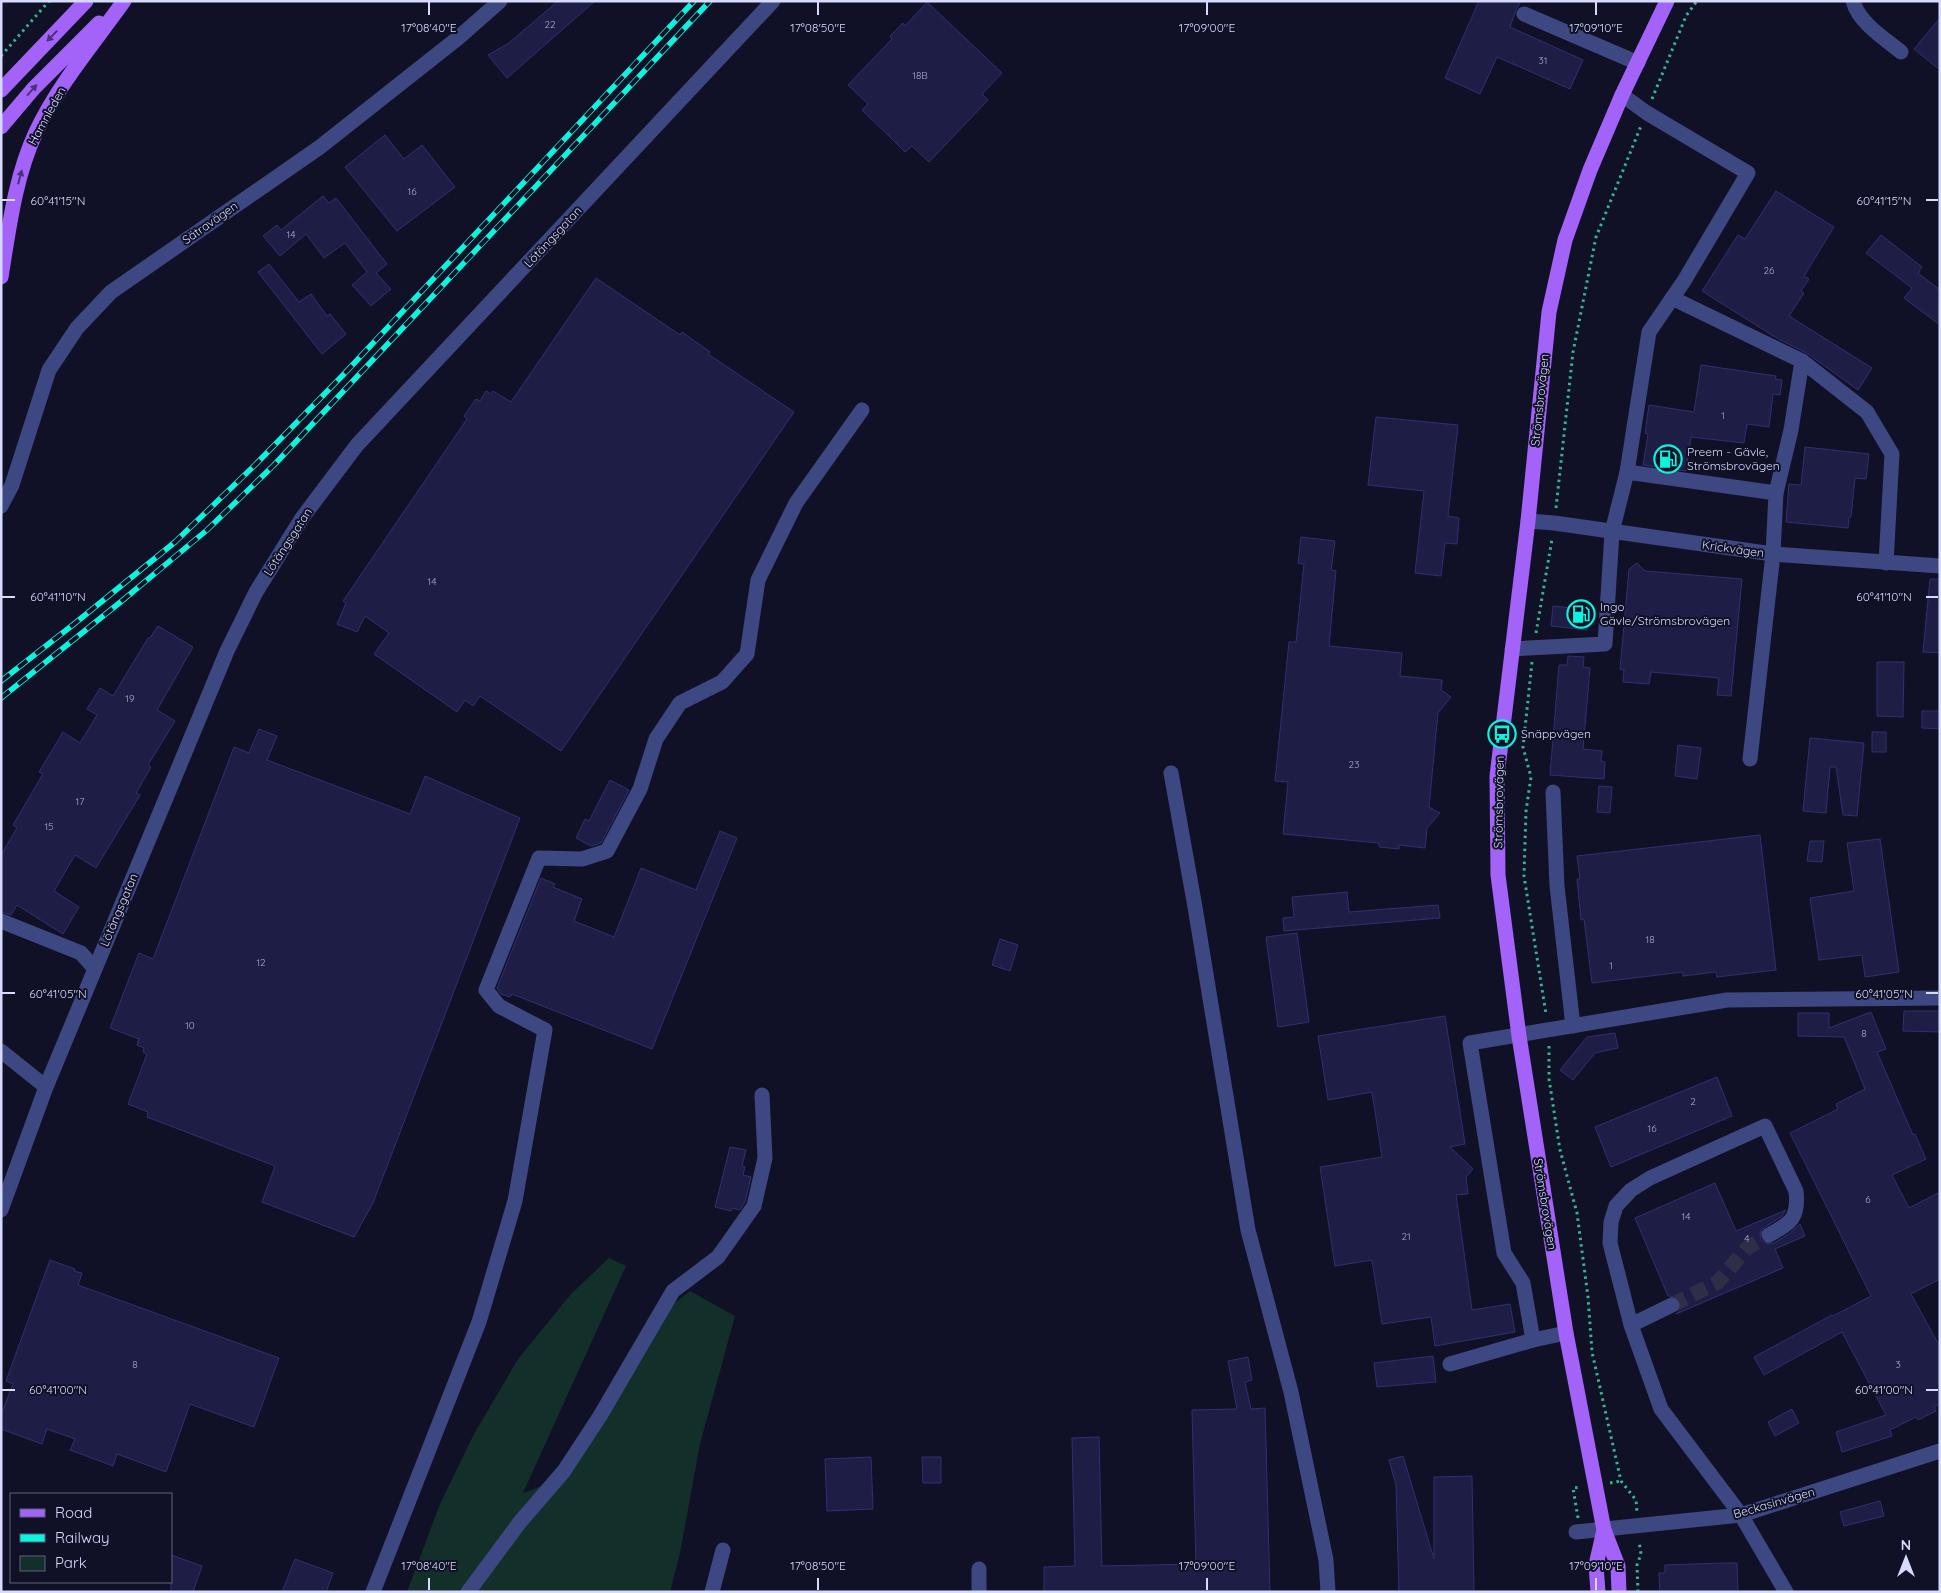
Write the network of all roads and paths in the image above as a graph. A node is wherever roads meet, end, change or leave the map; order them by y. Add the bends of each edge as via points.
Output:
1 (49, 1) edge
2 (86, 1) edge
3 (122, 1) edge
4 (500, 1) edge
5 (773, 1) edge
6 (1667, 1) edge
7 (1697, 1) edge
8 (1853, 1) edge
9 (1524, 14) dead end
10 (1901, 52) dead end
11 (1, 56) edge
12 (1638, 63) junction
13 (1, 90) edge
14 (1622, 96) junction
15 (1646, 113) junction
16 (1, 127) edge
17 (1, 277) edge
18 (1672, 298) junction
19 (1802, 361) junction
20 (862, 410) dead end
21 (1627, 472) junction
22 (1776, 493) junction
23 (1, 506) edge
24 (1528, 520) junction
25 (1554, 523) junction
26 (1612, 532) junction
27 (1773, 554) junction
28 (1886, 563) junction
29 (1940, 566) edge
30 (1533, 648) junction
31 (1512, 649) junction
32 (1750, 759) dead end
33 (1171, 773) dead end
34 (1553, 792) dead end
35 (1, 921) edge
36 (95, 969) junction
37 (1940, 998) edge
38 (1573, 1026) junction
39 (1548, 1030) junction
40 (1519, 1036) junction
41 (1, 1051) edge
42 (46, 1087) junction
43 (762, 1095) dead end
44 (1, 1210) edge
45 (1770, 1235) tunnel mouth
46 (1672, 1305) tunnel mouth
47 (1631, 1325) junction
48 (1566, 1333) junction
49 (1533, 1340) junction
50 (1450, 1364) dead end
51 (1940, 1451) edge
52 (1741, 1516) junction
53 (1638, 1527) junction
54 (1604, 1530) junction
55 (1576, 1532) dead end
56 (723, 1550) dead end
57 (979, 1570) dead end
58 (373, 1592) edge
59 (468, 1592) edge
60 (712, 1592) edge
61 (979, 1592) edge
62 (1328, 1592) edge
63 (1598, 1592) edge
64 (1619, 1592) edge
65 (1638, 1592) edge
66 (1786, 1592) edge

1 - 11 path
2 -> 13 main road
16 -> 3 main road, Hamnleden via 34,88
17 -> 3 main road, Hamnleden via 23,163 36,131
4 - 23 street, Sätravägen via 320,146 111,292 77,328 49,370 12,485
5 - 36 street, Lötängsgatan via 357,446 302,518 256,592 227,651
6 - 12 main road, Strömsbrovägen
7 - 15 path via 1686,16
8 - 10 street via 1856,12 1865,22
9 - 12 street
12 - 14 main road, Strömsbrovägen
14 - 15 street
14 - 24 main road, Strömsbrovägen via 1590,170 1565,240 1548,312
15 - 18 street via 1748,172
15 - 25 path via 1596,237 1573,352
18 - 19 street
18 - 21 street via 1649,332
19 - 22 street via 1791,430
19 - 28 street via 1867,412 1892,454
20 - 58 street via 796,503 758,580 747,654 722,682 680,703 656,739 640,789 607,851 582,859 539,858 486,990 499,1006 545,1030 515,1201 479,1322
21 - 22 street
21 - 26 street
22 - 27 street
24 - 25 street, Krickvägen
24 - 31 main road, Strömsbrovägen
25 - 26 street, Krickvägen
25 - 30 path
26 - 27 street, Krickvägen
26 - 30 street via 1605,644
27 - 28 street, Krickvägen
27 - 32 street
28 - 29 street, Krickvägen
30 - 31 street
30 - 39 path via 1523,747 1532,777 1526,811 1524,876
31 - 40 main road, Strömsbrovägen via 1497,776 1498,875
33 - 62 street via 1248,1230 1291,1392 1326,1560
34 - 38 street via 1557,886
35 - 36 street via 81,953
36 - 42 street, Lötängsgatan
37 - 38 street via 1727,1000
38 - 39 street
39 - 40 street
39 - 53 path via 1549,1079 1560,1150 1577,1214 1592,1352 1622,1481 1636,1500
40 - 48 main road, Strömsbrovägen
40 - 49 street via 1470,1043 1504,1253 1523,1283
41 - 42 street
42 - 44 street, Lötängsgatan
43 - 59 street via 766,1158 754,1206 718,1256 673,1291 564,1471 520,1522
45 - 47 street via 1788,1225 1797,1210 1797,1202 1796,1192 1765,1126 1650,1178 1631,1190 1616,1206 1610,1243
46 - 47 street
47 - 52 street via 1661,1409
48 - 49 street
48 - 54 main road, Strömsbrovägen
49 - 50 street
51 - 52 street, Beckasinvägen
52 - 53 street, Beckasinvägen
52 - 66 street
53 - 54 street, Beckasinvägen
53 - 65 path
54 - 55 street, Beckasinvägen
54 - 63 main road, Strömsbrovägen via 1596,1565
54 - 64 main road, Strömsbrovägen via 1618,1566
56 - 60 street
57 - 61 street

